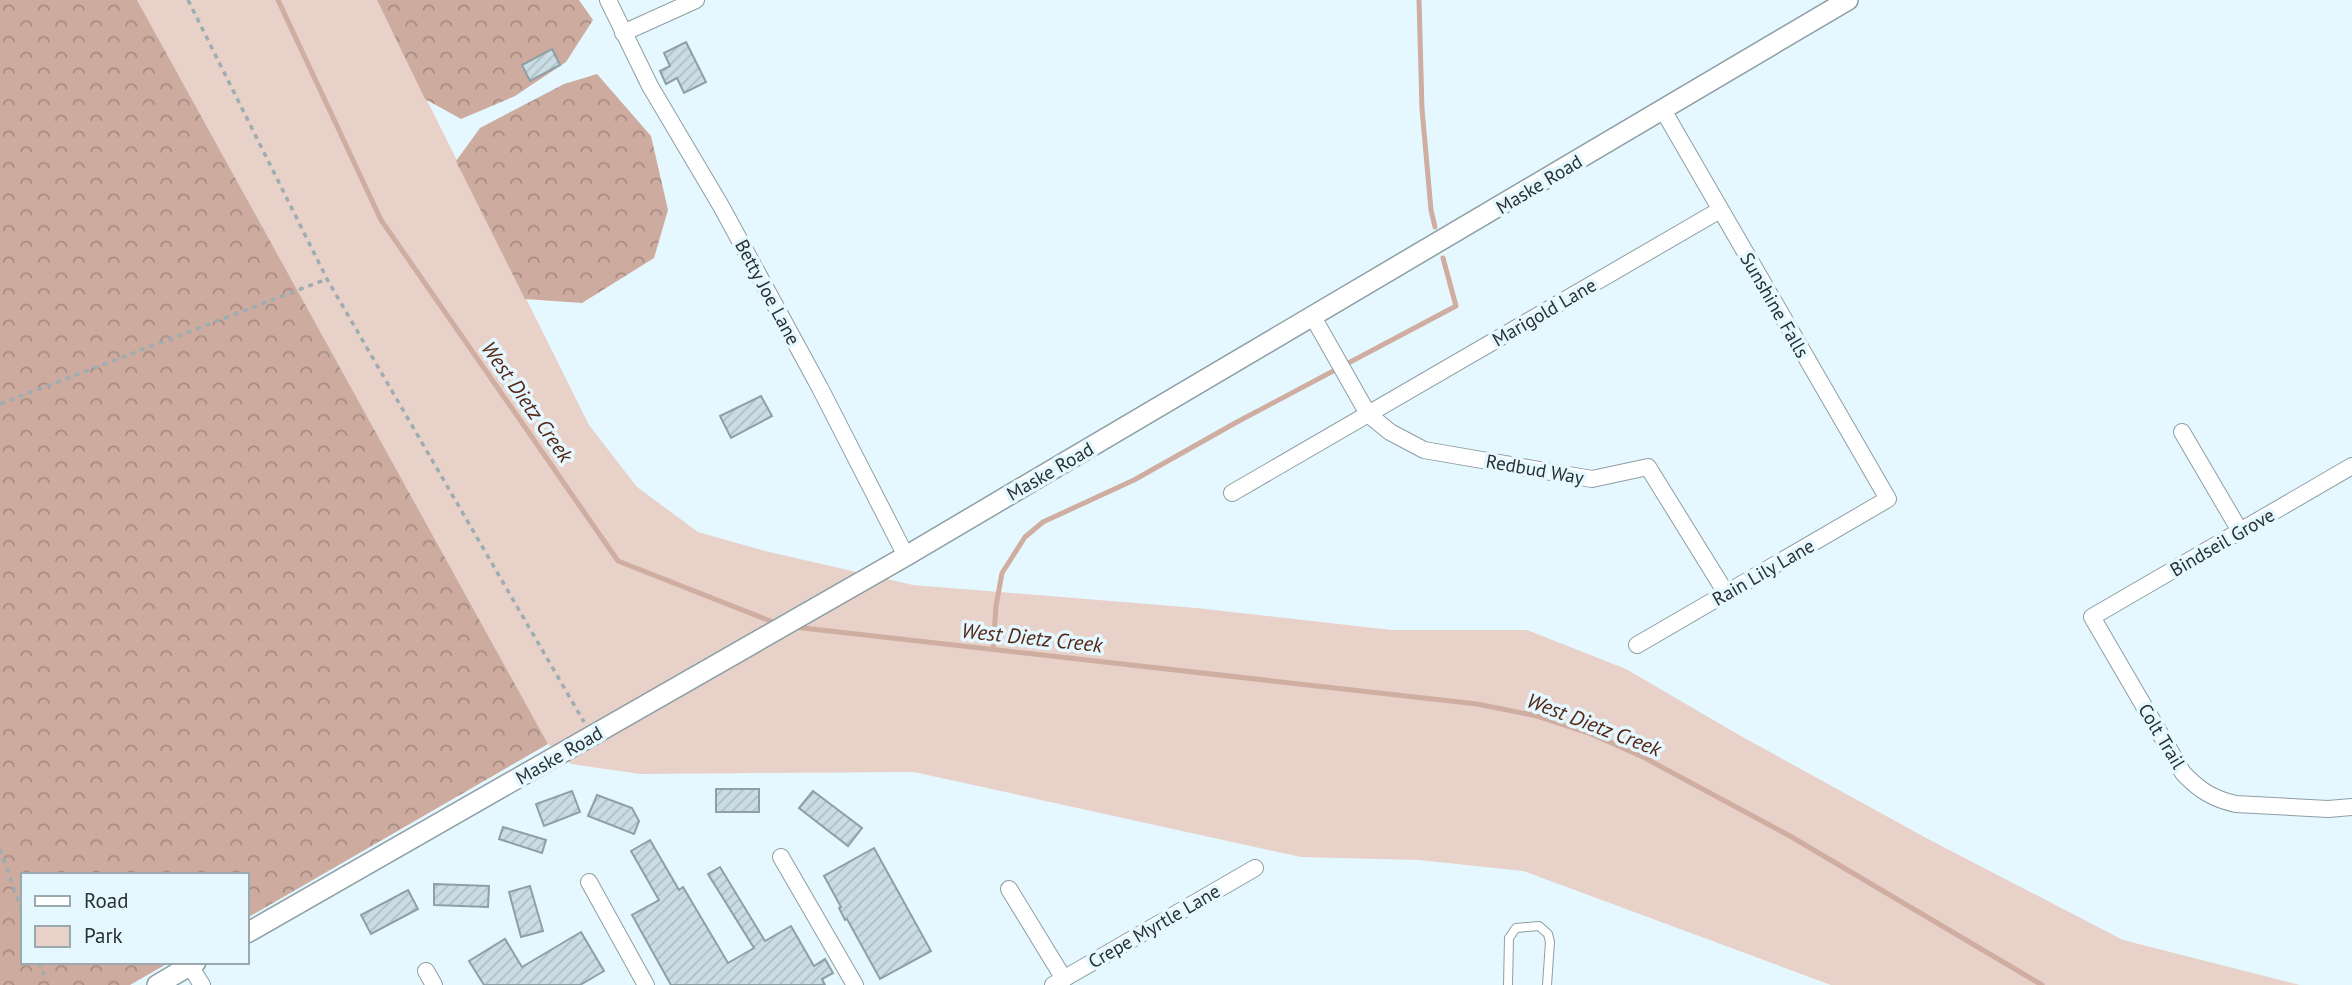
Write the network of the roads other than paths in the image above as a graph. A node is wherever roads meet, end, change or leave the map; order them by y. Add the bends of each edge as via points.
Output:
1 (608, 0) edge
2 (696, 0) edge
3 (1848, 0) edge
4 (623, 33) junction
5 (1663, 110) junction
6 (1720, 210) junction
7 (1313, 317) junction
8 (1367, 414) junction
9 (2182, 432) dead end
10 (2352, 466) edge
11 (1232, 493) dead end
12 (1888, 499) joint
13 (2240, 531) junction
14 (906, 556) junction
15 (1726, 593) junction
16 (2092, 617) joint
17 (1637, 645) dead end
18 (2352, 807) edge
19 (780, 858) dead end
20 (1255, 868) dead end
21 (589, 882) dead end
22 (1010, 889) dead end
23 (248, 932) edge
24 (193, 964) edge
25 (1058, 982) edge
26 (157, 985) edge
27 (202, 985) edge
28 (646, 985) edge
29 (855, 985) edge
30 (1508, 985) edge
31 (1547, 985) edge

1 - 4 street, Betty Joe Lane
2 - 4 street
3 - 5 street, Maske Road
4 - 14 street, Betty Joe Lane via 820,388
5 - 6 street, Sunshine Falls
5 - 7 street, Maske Road
6 - 8 street, Marigold Lane
6 - 12 street, Sunshine Falls
7 - 8 street
7 - 14 street, Maske Road
8 - 11 street, Marigold Lane
8 - 15 street, Redbud Way via 1424,450 1592,479 1648,467
9 - 13 street
10 - 13 street, Bindseil Grove
12 - 15 street, Rain Lily Lane
13 - 16 street, Bindseil Grove
14 - 23 street, Maske Road
15 - 17 street, Rain Lily Lane
16 - 18 street, Colt Trail via 2183,773 2200,789 2236,804
19 - 29 street
20 - 25 street, Crepe Myrtle Lane
21 - 28 street
22 - 25 street
24 - 26 street
24 - 27 street
30 - 31 lane via 1510,939 1516,928 1539,926 1550,942

